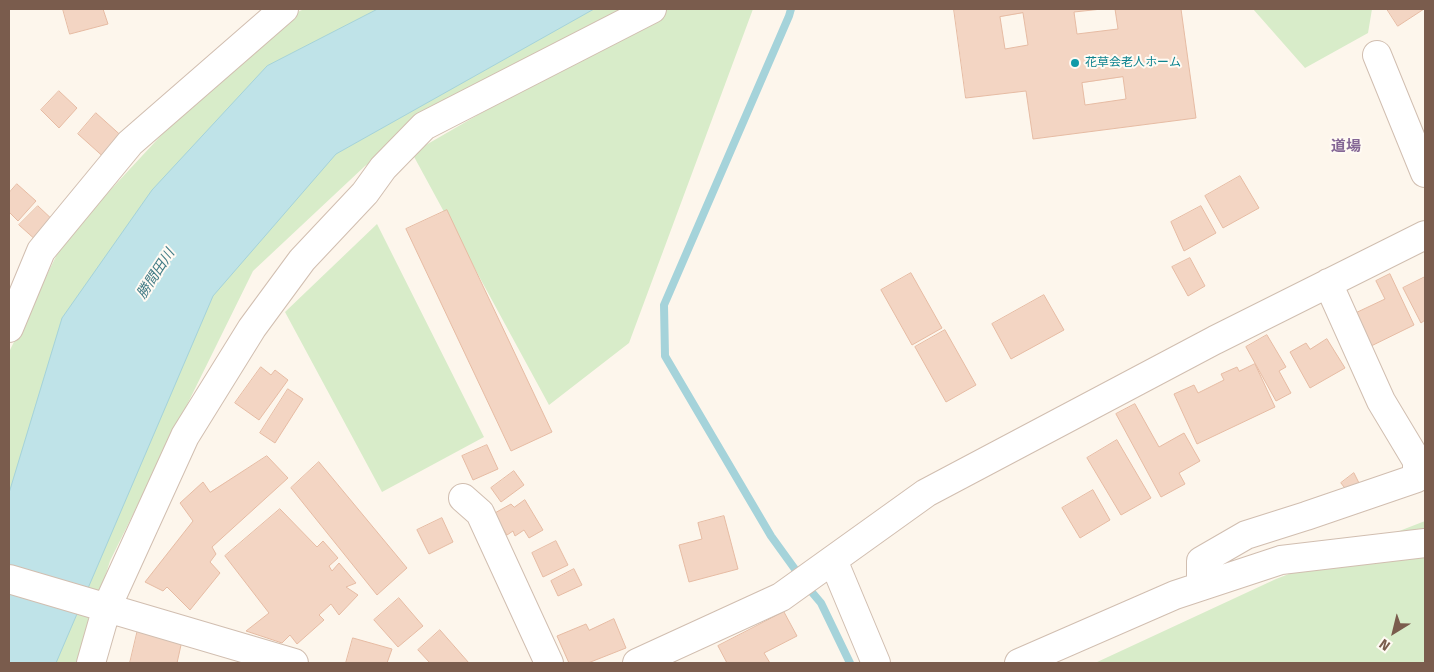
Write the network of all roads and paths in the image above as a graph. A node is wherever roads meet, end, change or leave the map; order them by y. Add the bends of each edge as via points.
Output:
1 (284, 9) edge
2 (652, 9) edge
3 (1377, 55) dead end
4 (1425, 173) edge
5 (1425, 235) edge
6 (1328, 283) junction
7 (9, 328) edge
8 (1421, 479) edge
9 (463, 498) dead end
10 (1425, 543) edge
11 (825, 566) junction
12 (9, 579) edge
13 (1201, 586) junction
14 (106, 607) junction
15 (91, 663) edge
16 (294, 663) edge
17 (549, 663) edge
18 (637, 663) edge
19 (876, 663) edge
20 (1018, 663) edge

1 - 7 street via 130,143 41,251
2 - 14 street via 424,126 383,168 365,193 302,260 252,328 185,436
3 - 4 street
5 - 6 street
6 - 8 street via 1382,400 1417,461
6 - 11 street via 926,493
8 - 13 street via 1246,535 1201,561
9 - 17 street via 480,513
10 - 13 street via 1281,560
11 - 18 street via 781,597
11 - 19 street
12 - 14 street
13 - 20 street
14 - 15 street
14 - 16 street

